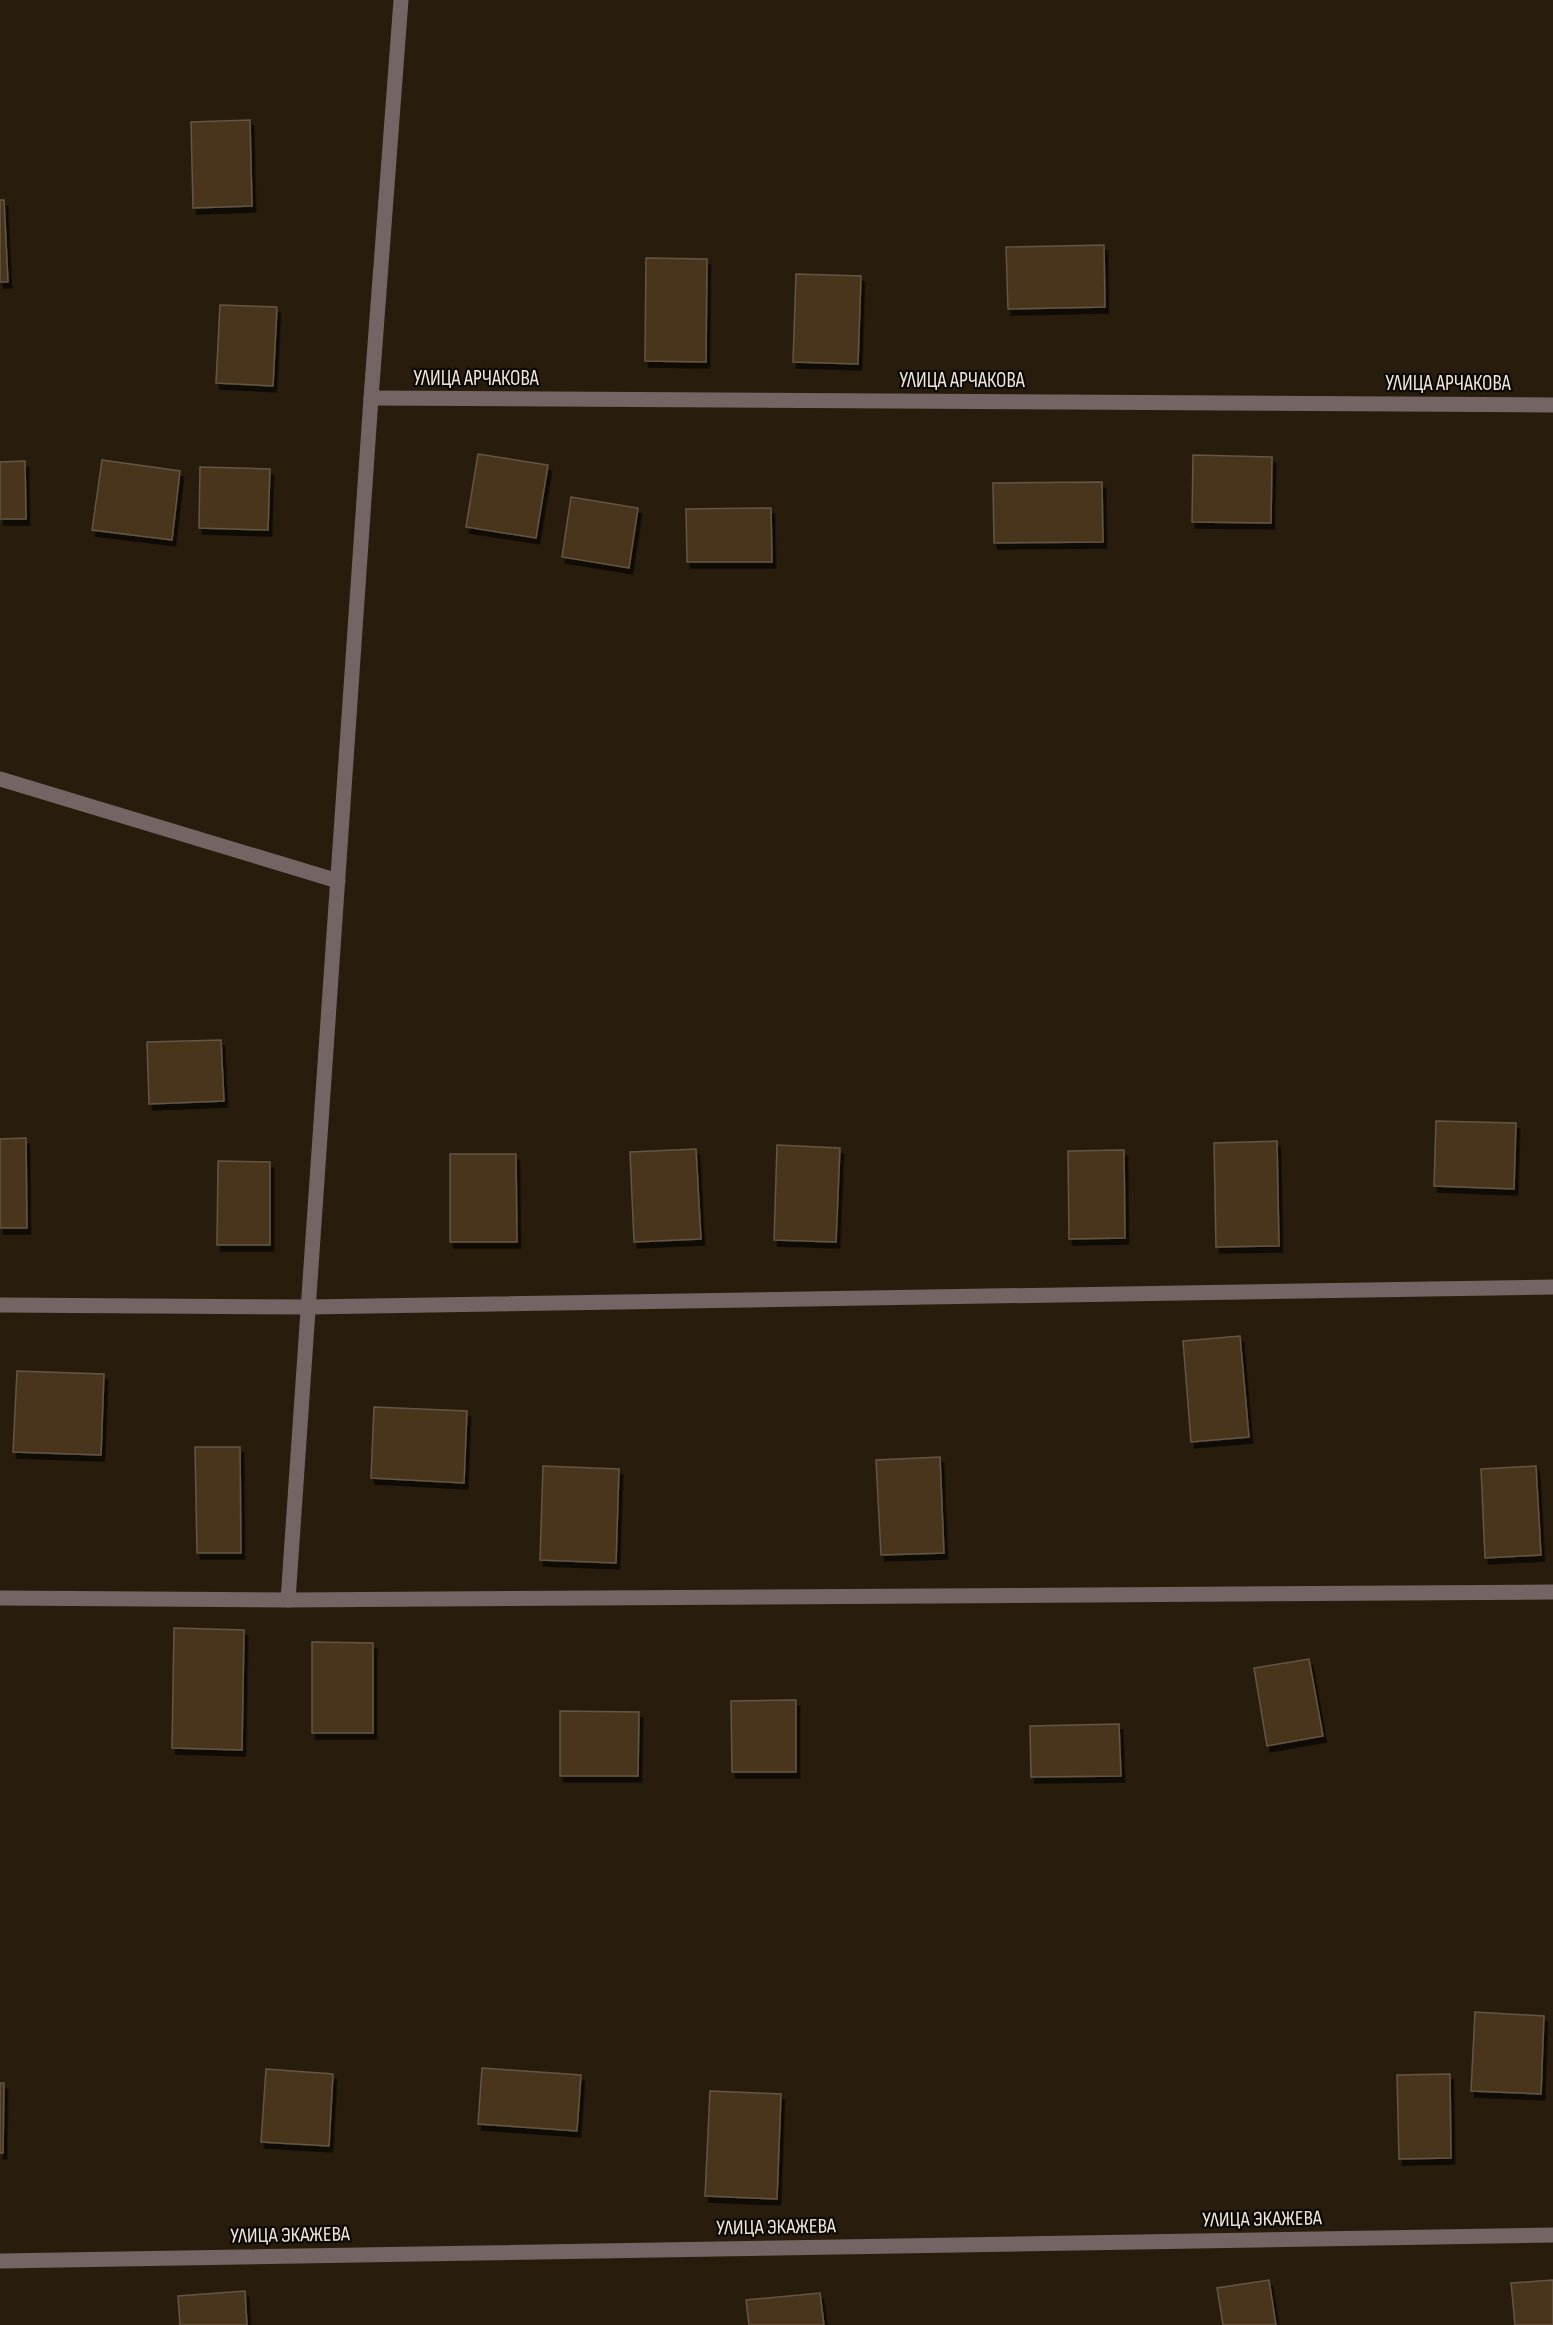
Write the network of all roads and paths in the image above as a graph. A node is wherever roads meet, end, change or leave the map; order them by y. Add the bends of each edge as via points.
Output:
1 (401, 0) edge
2 (371, 398) junction
3 (1553, 405) edge
4 (0, 779) edge
5 (338, 881) junction
6 (1553, 1287) edge
7 (0, 1305) edge
8 (308, 1307) junction
9 (1553, 1592) edge
10 (0, 1598) edge
11 (288, 1600) junction
12 (1553, 2235) edge
13 (0, 2261) edge

1 - 2 street
2 - 3 street, УЛИЦА АРЧАКОВА
2 - 5 street
4 - 5 street
5 - 8 street
6 - 8 street
7 - 8 street
8 - 11 street
9 - 11 street
10 - 11 street
12 - 13 street, УЛИЦА ЭКАЖЕВА

